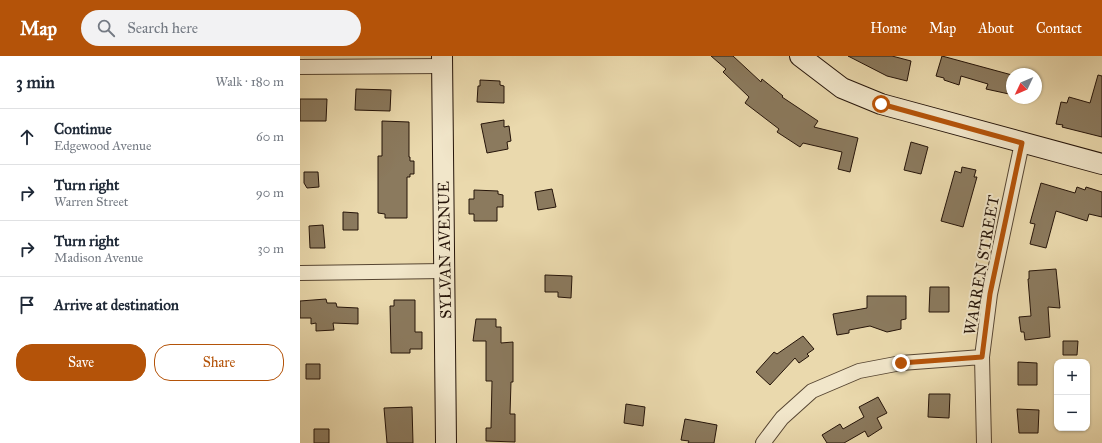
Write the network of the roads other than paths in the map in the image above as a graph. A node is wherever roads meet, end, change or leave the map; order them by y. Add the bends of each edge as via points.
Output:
1 (800, 56) edge
2 (442, 61) edge
3 (300, 67) edge
4 (1022, 143) junction
5 (1102, 164) edge
6 (444, 271) junction
7 (300, 273) edge
8 (982, 357) junction
9 (446, 443) edge
10 (763, 443) edge
11 (984, 443) edge

1 - 4 street via 842,88 881,104
2 - 3 street
2 - 6 street, SYLVAN AVENUE
4 - 5 street
4 - 8 street, WARREN STREET via 990,294
6 - 7 street
6 - 9 street, SYLVAN AVENUE
8 - 10 street via 901,363 859,371 812,391 782,418
8 - 11 street, WARREN STREET

